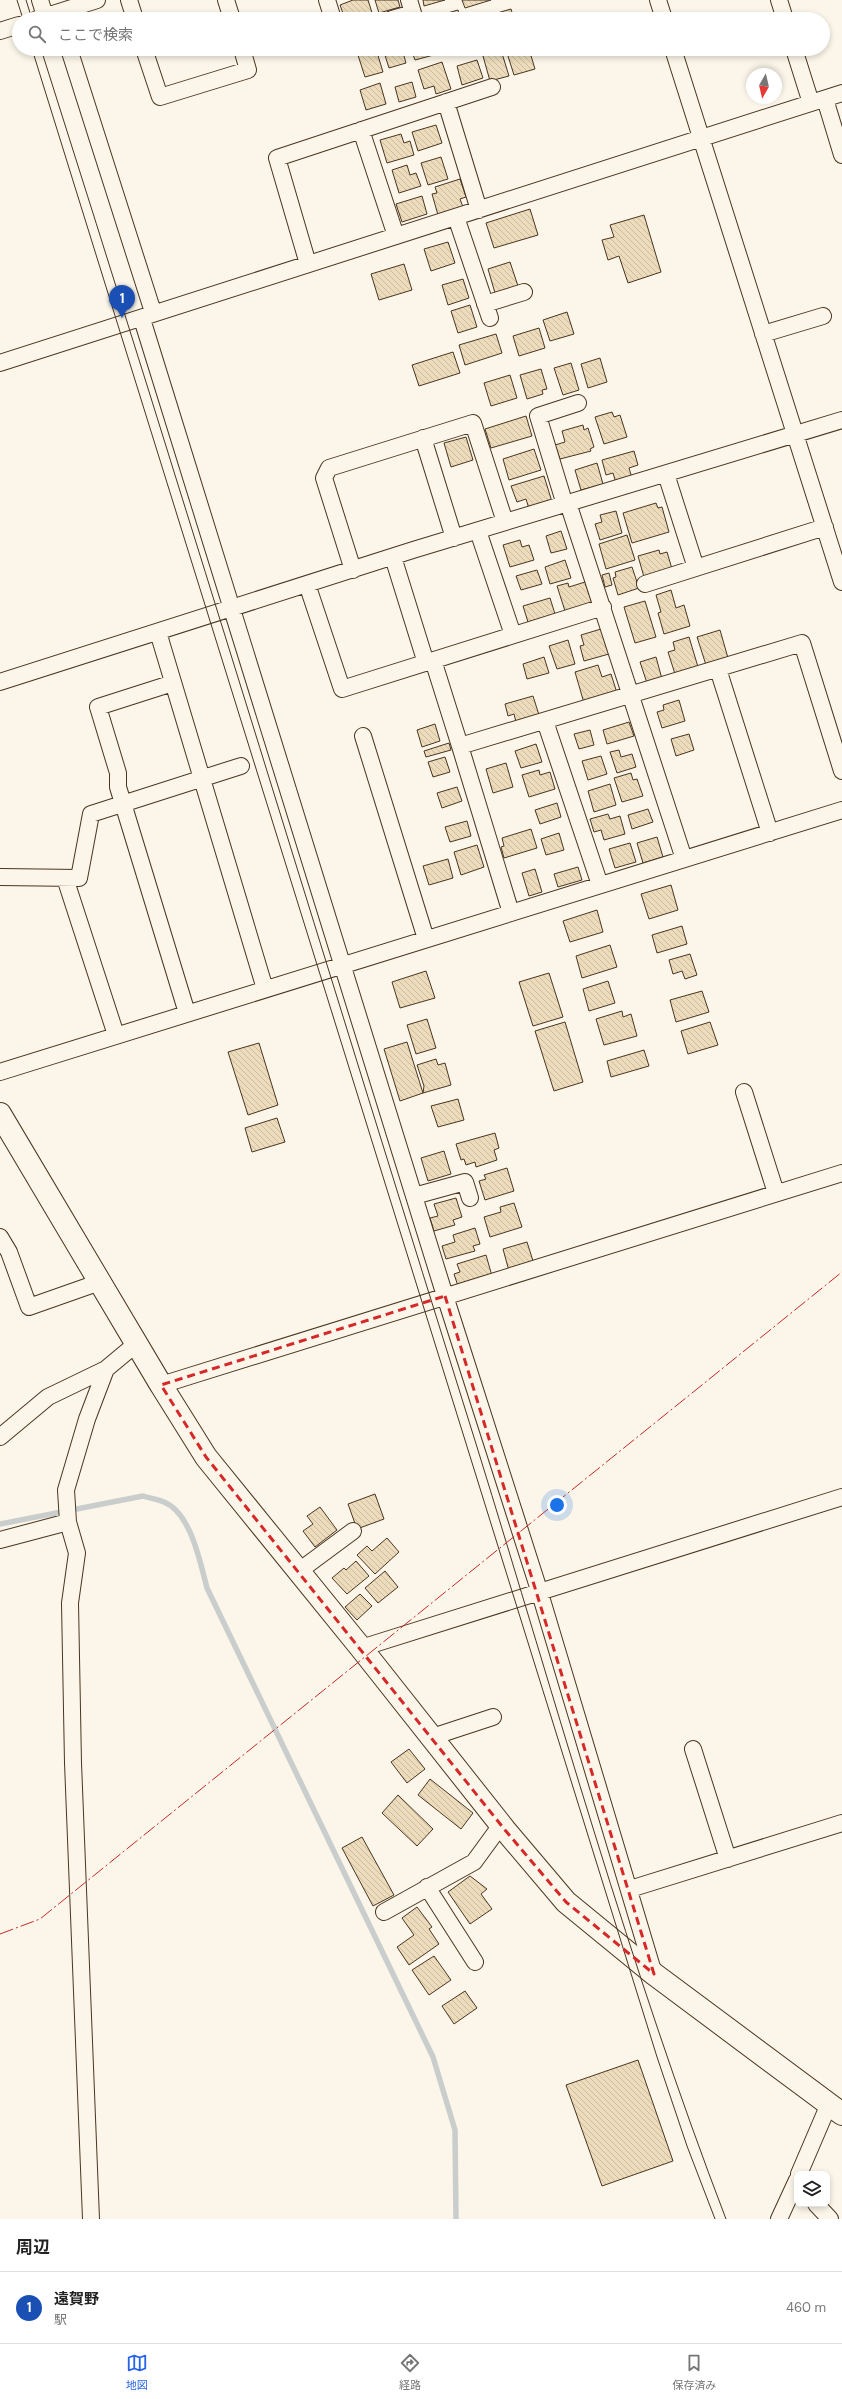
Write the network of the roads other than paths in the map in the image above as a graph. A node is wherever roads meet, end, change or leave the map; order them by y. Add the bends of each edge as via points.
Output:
1 (40, 0) edge
2 (97, 0) edge
3 (129, 0) edge
4 (226, 0) edge
5 (327, 0) edge
6 (409, 0) edge
7 (658, 0) edge
8 (779, 0) edge
9 (46, 12) edge
10 (63, 12) edge
11 (133, 12) edge
12 (230, 12) edge
13 (331, 12) edge
14 (413, 12) edge
15 (662, 12) edge
16 (783, 12) edge
17 (12, 27) edge
18 (0, 31) edge
19 (70, 56) edge
20 (146, 56) edge
21 (244, 56) edge
22 (676, 56) edge
23 (797, 56) edge
24 (492, 87) dead end
25 (842, 93) edge
26 (818, 101) junction
27 (446, 102) junction
28 (361, 130) junction
29 (702, 140) junction
30 (842, 155) edge
31 (479, 210) junction
32 (456, 217) junction
33 (396, 236) junction
34 (308, 264) junction
35 (524, 292) dead end
36 (148, 316) junction
37 (823, 316) dead end
38 (764, 334) junction
39 (0, 363) edge
40 (578, 403) dead end
41 (842, 420) edge
42 (796, 435) junction
43 (423, 438) junction
44 (666, 474) junction
45 (567, 504) junction
46 (505, 522) junction
47 (825, 527) junction
48 (478, 531) junction
49 (454, 538) junction
50 (393, 557) junction
51 (696, 568) junction
52 (353, 570) junction
53 (842, 582) edge
54 (307, 584) junction
55 (645, 584) dead end
56 (602, 607) junction
57 (233, 608) junction
58 (158, 632) junction
59 (512, 635) junction
60 (429, 661) junction
61 (718, 669) junction
62 (0, 682) edge
63 (173, 683) junction
64 (632, 695) junction
65 (546, 721) junction
66 (363, 736) dead end
67 (460, 746) junction
68 (241, 766) dead end
69 (842, 771) edge
70 (202, 778) junction
71 (123, 803) junction
72 (842, 810) edge
73 (770, 833) junction
74 (684, 859) junction
75 (0, 877) edge
76 (65, 878) junction
77 (600, 885) junction
78 (511, 913) junction
79 (426, 939) junction
80 (342, 965) junction
81 (265, 989) junction
82 (187, 1013) junction
83 (116, 1035) junction
84 (0, 1072) edge
85 (744, 1092) dead end
86 (0, 1114) edge
87 (842, 1173) edge
88 (776, 1193) junction
89 (414, 1196) junction
90 (470, 1198) dead end
91 (0, 1237) edge
92 (100, 1282) junction
93 (445, 1296) junction
94 (136, 1344) junction
95 (106, 1369) junction
96 (160, 1385) junction
97 (0, 1437) edge
98 (842, 1497) edge
99 (68, 1516) junction
100 (353, 1531) dead end
101 (0, 1540) edge
102 (299, 1571) junction
103 (539, 1590) junction
104 (361, 1648) junction
105 (493, 1717) dead end
106 (432, 1737) junction
107 (693, 1749) dead end
108 (842, 1823) edge
109 (501, 1825) junction
110 (728, 1859) junction
111 (427, 1887) junction
112 (630, 1890) junction
113 (384, 1912) dead end
114 (474, 1962) dead end
115 (654, 1974) junction
116 (835, 2109) edge
117 (802, 2171) edge
118 (794, 2186) edge
119 (819, 2207) edge
120 (91, 2219) edge
121 (779, 2219) edge
122 (830, 2219) edge

1 - 9 street
2 - 10 street
3 - 11 street
4 - 12 street
5 - 13 street
6 - 14 street
7 - 15 street
8 - 16 street
17 - 18 street
19 - 36 street
20 - 21 street via 160,97 248,70
22 - 29 street
23 - 26 street
24 - 27 street
25 - 26 street
26 - 29 street
26 - 30 street
27 - 28 street
27 - 31 street
28 - 33 street
28 - 34 street via 276,158
29 - 31 street
29 - 38 street
31 - 32 street
32 - 33 street
32 - 35 street via 487,311
33 - 34 street
34 - 36 street
36 - 39 street
36 - 57 street via 154,365
37 - 38 street
38 - 42 street
40 - 45 street via 538,416
41 - 42 street
42 - 44 street
42 - 47 street
43 - 46 street via 473,423
43 - 49 street
43 - 52 street via 329,468 324,478
44 - 45 street
44 - 51 street
45 - 46 street
45 - 56 street
46 - 48 street
47 - 51 street
47 - 53 street
48 - 49 street
48 - 59 street
49 - 50 street
50 - 52 street
50 - 60 street
51 - 55 street
52 - 54 street
54 - 57 street
54 - 60 street via 342,689
56 - 59 street
56 - 64 street
57 - 58 street
57 - 80 street
58 - 62 street
58 - 63 street
59 - 60 street
60 - 67 street
61 - 64 street
61 - 69 street via 802,643
61 - 73 street
63 - 70 street
63 - 71 street via 98,707 118,773 118,787
64 - 65 street
64 - 74 street
65 - 67 street
65 - 77 street
66 - 79 street
67 - 78 street
68 - 70 street
70 - 71 street
70 - 81 street
71 - 76 street via 91,814 79,878
71 - 82 street
72 - 73 street
73 - 74 street
74 - 77 street
75 - 76 street
76 - 83 street
77 - 78 street
78 - 79 street
79 - 80 street
80 - 81 street
80 - 89 street
81 - 82 street
82 - 83 street
83 - 84 street
85 - 88 street
86 - 92 street
87 - 88 street
88 - 93 street
89 - 90 street via 464,1182
89 - 93 street
91 - 92 street via 9,1252 29,1307
92 - 94 street
93 - 96 street
93 - 103 street
94 - 95 street
94 - 96 street
95 - 97 street via 48,1397
95 - 99 street via 87,1419 66,1490
96 - 102 street via 206,1457
98 - 103 street
99 - 101 street
99 - 120 street via 77,1554 70,1603 73,1763
100 - 102 street
102 - 104 street
103 - 104 street
103 - 112 street
104 - 106 street
105 - 106 street
106 - 109 street
107 - 110 street
108 - 110 street
109 - 111 street via 474,1862
109 - 115 street via 566,1902
110 - 112 street
111 - 113 street
111 - 114 street
112 - 115 street
115 - 116 street
116 - 117 street
118 - 121 street
119 - 122 street

